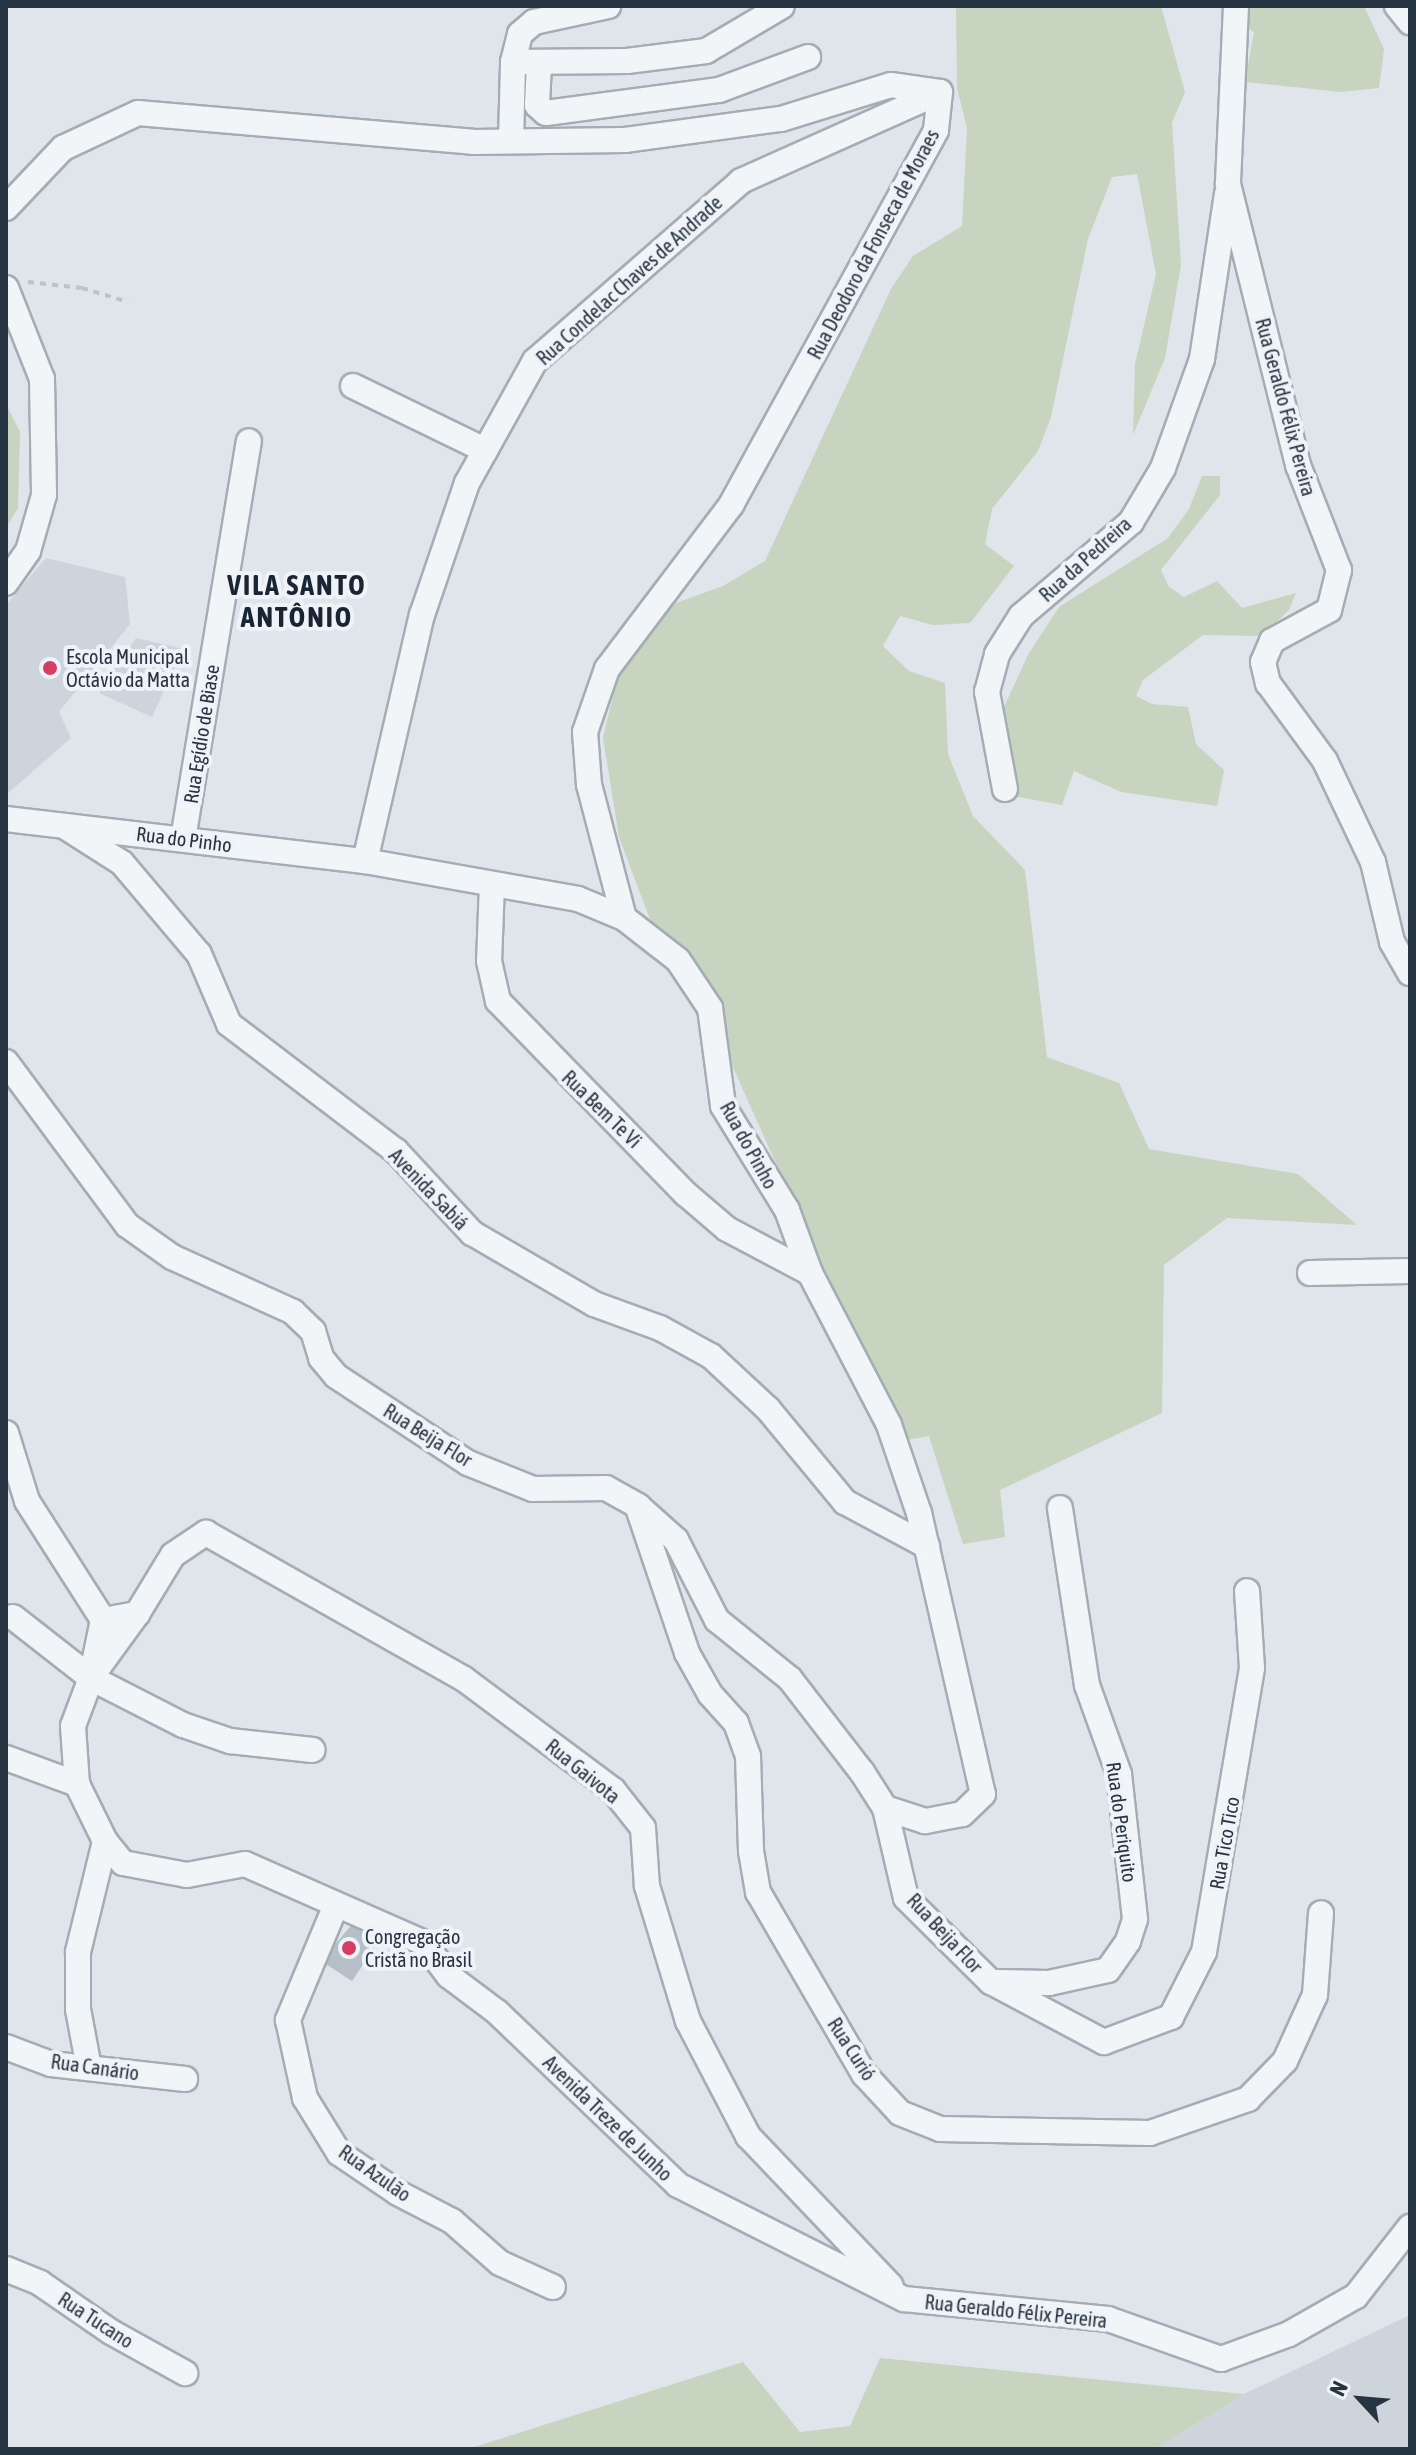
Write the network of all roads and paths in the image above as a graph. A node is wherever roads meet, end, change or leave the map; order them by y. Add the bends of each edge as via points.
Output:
1 (608, 6) edge
2 (782, 6) edge
3 (1236, 6) edge
4 (1397, 6) edge
5 (1410, 22) edge
6 (808, 57) dead end
7 (513, 62) junction
8 (539, 65) junction
9 (940, 92) junction
10 (511, 141) junction
11 (1228, 184) junction
12 (6, 208) edge
13 (14, 285) edge
14 (128, 302) dead end
15 (353, 386) dead end
16 (249, 441) dead end
17 (485, 450) junction
18 (6, 583) edge
19 (1005, 789) dead end
20 (6, 819) edge
21 (61, 825) junction
22 (183, 839) junction
23 (365, 861) junction
24 (492, 884) junction
25 (624, 918) junction
26 (1410, 973) edge
27 (6, 1062) edge
28 (1410, 1271) edge
29 (810, 1273) junction
30 (1310, 1273) dead end
31 (6, 1433) edge
32 (638, 1506) junction
33 (1060, 1508) dead end
34 (927, 1546) junction
35 (1247, 1591) dead end
36 (137, 1614) junction
37 (13, 1617) dead end
38 (103, 1620) junction
39 (91, 1678) junction
40 (313, 1750) dead end
41 (6, 1758) edge
42 (77, 1784) junction
43 (885, 1808) junction
44 (105, 1841) junction
45 (336, 1905) junction
46 (1321, 1913) dead end
47 (991, 1982) junction
48 (1104, 2042) joint
49 (6, 2047) edge
50 (89, 2068) junction
51 (185, 2079) dead end
52 (1410, 2227) edge
53 (6, 2269) edge
54 (553, 2287) dead end
55 (904, 2299) junction
56 (185, 2373) dead end

1 - 7 street via 534,22 520,34
2 - 8 street via 706,51
3 - 11 street, Rua Geraldo Félix Pereira
4 - 5 street
6 - 8 street via 719,90 546,113 537,105
7 - 8 street
7 - 10 street
9 - 10 street via 891,85 781,119 625,140
9 - 17 street, Rua Condelac Chaves de Andrade via 741,181 535,361
9 - 25 street, Rua Deodoro da Fonseca de Moraes via 936,130 731,505 607,669 585,732 596,816
10 - 12 street via 138,113 63,148
11 - 19 street, Rua da Pedreira via 1202,359 1163,468 1131,522 1021,616 997,654 987,692
11 - 26 street, Rua Geraldo Félix Pereira via 1298,465 1339,570 1329,610 1272,641 1263,662 1265,673 1325,761 1373,862 1392,942
13 - 14 path via 82,288
13 - 18 street via 42,379 44,495 28,551
15 - 17 street
16 - 22 street, Rua Egídio de Biase
17 - 23 street, Rua Condelac Chaves de Andrade via 467,483 422,615
20 - 21 street, Rua do Pinho
21 - 22 street, Rua do Pinho
21 - 34 street, Avenida Sabiá via 122,863 199,954 229,1024 396,1151 472,1233 594,1304 660,1328 711,1356 768,1409 845,1502
22 - 23 street, Rua do Pinho
23 - 24 street, Rua do Pinho
24 - 25 street, Rua do Pinho via 578,899
24 - 29 street, Rua Bem Te Vi via 489,961 498,1001 686,1194 727,1229
25 - 29 street, Rua do Pinho via 678,960 710,1008 723,1106 787,1210
27 - 32 street, Rua Beija Flor via 127,1225 172,1257 293,1312 313,1331 321,1358 336,1376 468,1463 533,1489 606,1488
28 - 30 street
29 - 34 street, Rua do Pinho via 889,1425
31 - 38 street via 27,1501
32 - 43 street, Rua Beija Flor via 676,1540 717,1620 790,1679
32 - 46 street, Rua Curió via 687,1653 710,1694 736,1723 748,1756 758,1892 864,2074 900,2113 940,2129 1150,2133 1248,2099 1285,2061 1315,1995
33 - 47 street, Rua do Periquito via 1087,1685 1119,1774 1135,1919 1128,1941 1108,1970 1049,1983
34 - 43 street, Rua do Pinho via 983,1794 962,1814 925,1821
35 - 48 street, Rua Tico Tico via 1252,1668 1204,1952 1171,2017
36 - 38 street
36 - 39 street
36 - 55 street, Rua Gaivota via 173,1555 206,1533 464,1679 613,1790 643,1828 647,1886 688,2021 748,2136
37 - 39 street
38 - 39 street
39 - 40 street via 183,1725 230,1741
39 - 42 street via 73,1726
41 - 42 street
42 - 44 street
43 - 47 street, Rua Beija Flor via 906,1898
44 - 45 street, Avenida Treze de Junho via 123,1863 187,1875 245,1864
44 - 50 street via 78,1952 78,2009
45 - 54 street, Rua Azulão via 288,2020 305,2098 339,2153 452,2221 500,2263
45 - 55 street, Avenida Treze de Junho via 424,1943 449,1976 497,2012 678,2185
47 - 48 street, Rua Beija Flor
49 - 50 street, Rua Canário via 51,2064
50 - 51 street, Rua Canário
52 - 55 street, Rua Geraldo Félix Pereira via 1356,2296 1289,2334 1221,2359 1108,2319
53 - 56 street, Rua Tucano via 40,2283 111,2332

